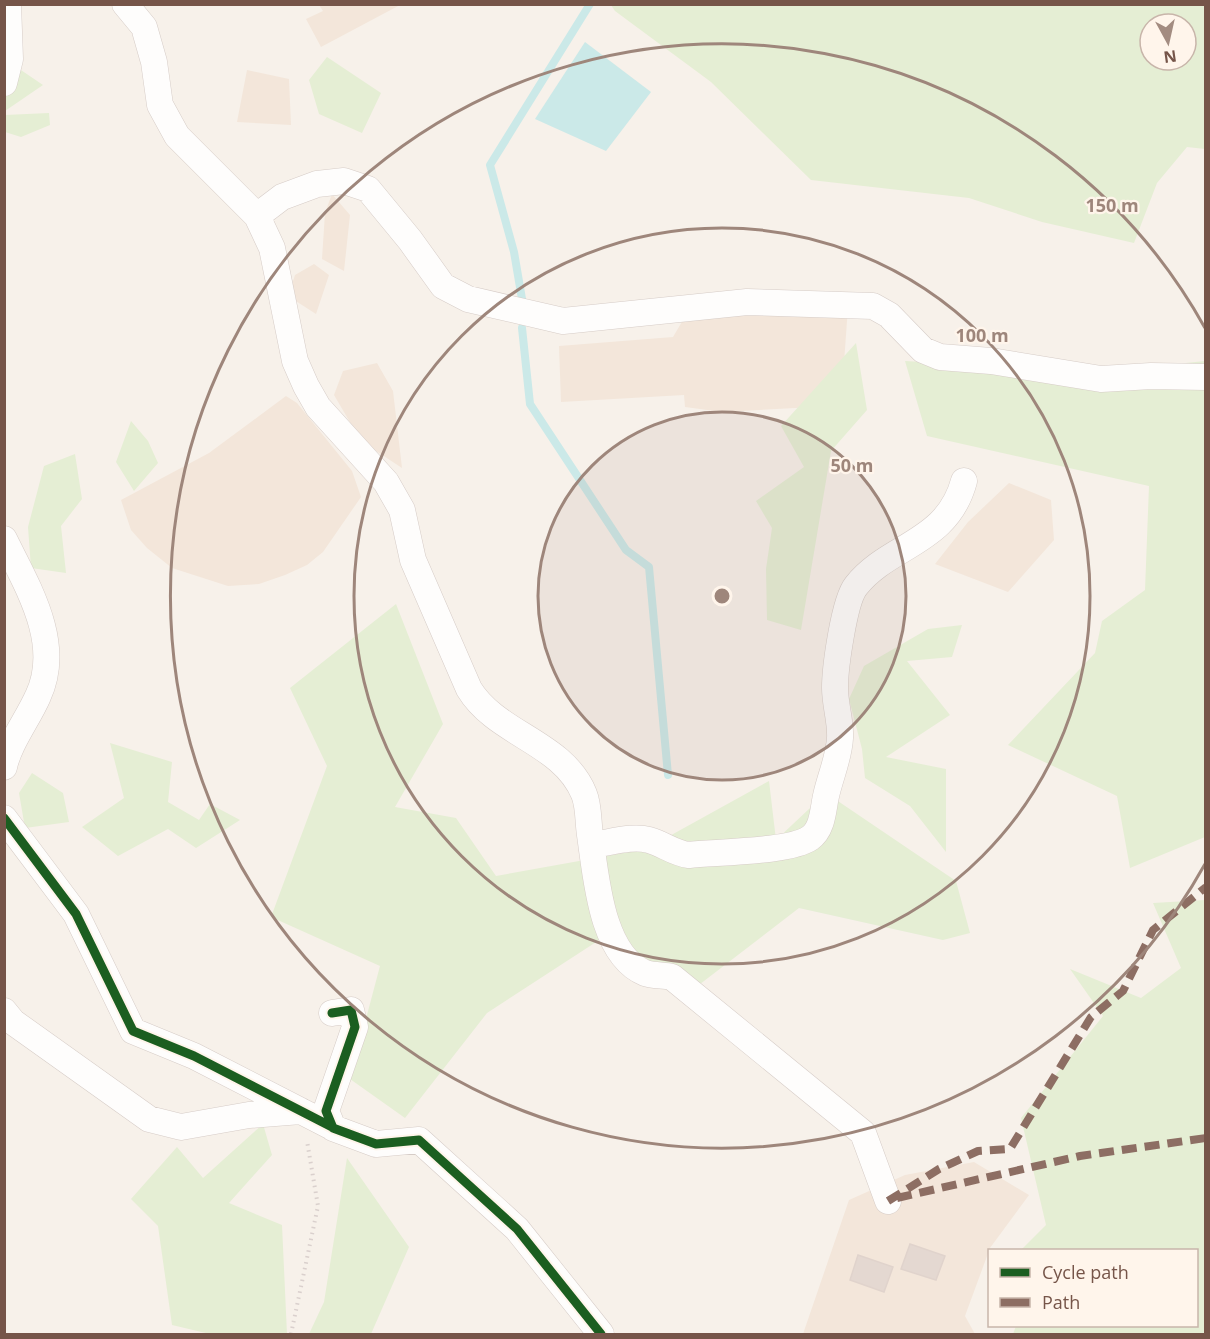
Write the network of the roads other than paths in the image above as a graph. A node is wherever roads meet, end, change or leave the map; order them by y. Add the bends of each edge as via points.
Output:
1 (8, 4) edge
2 (125, 4) edge
3 (4, 83) edge
4 (257, 216) junction
5 (1206, 377) edge
6 (964, 481) dead end
7 (4, 539) edge
8 (4, 767) edge
9 (4, 818) edge
10 (592, 845) junction
11 (4, 1011) edge
12 (332, 1013) dead end
13 (301, 1111) junction
14 (332, 1127) junction
15 (888, 1201) dead end
16 (601, 1335) edge

1 - 3 street via 10,59
2 - 4 street via 144,27 160,105 177,136
4 - 5 street via 282,197 317,183 344,181 368,189 443,286 468,299 564,321 747,302 873,306 889,315 923,350 940,357 1101,379
4 - 10 street via 272,248 295,361 306,386 318,407 386,482 402,510 413,560 479,705 555,756 574,774 585,797
6 - 10 street via 946,517 916,543 882,562 855,586 847,602 835,687 839,749 820,825 812,837 778,847 689,855 648,840
7 - 8 street via 40,615 46,642 40,693
9 - 13 street via 76,914 133,1031 194,1056
10 - 15 street via 602,906 620,953 645,973 672,977 863,1133
11 - 13 street via 150,1119 181,1127
12 - 14 street via 351,1010 355,1028 326,1111
13 - 14 street
14 - 16 street via 376,1144 419,1140 517,1229

